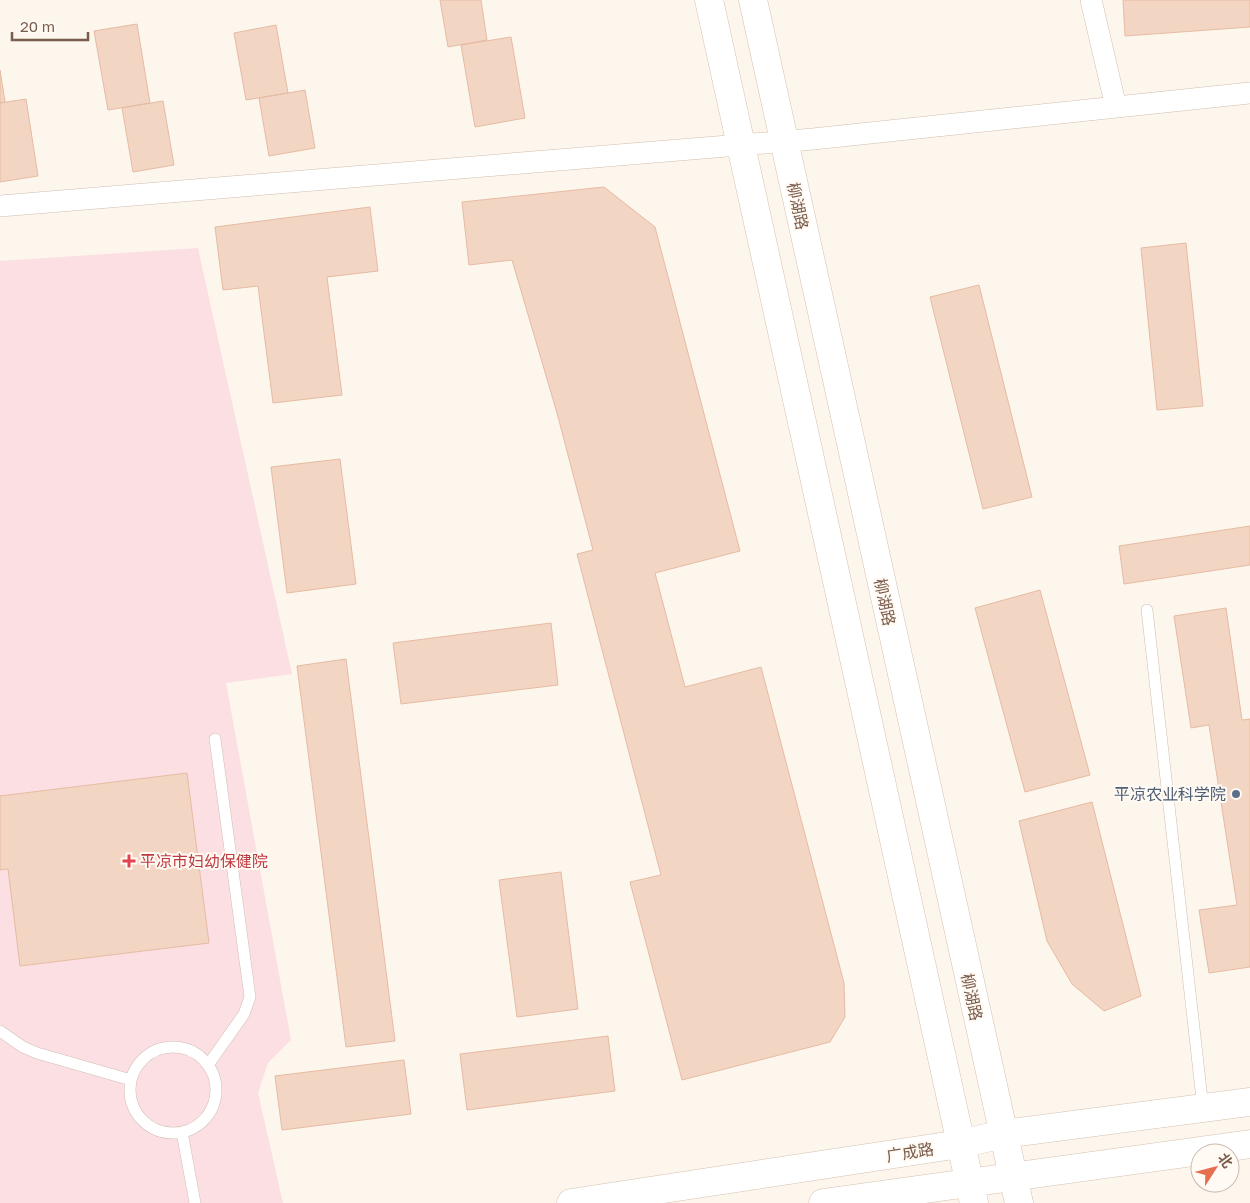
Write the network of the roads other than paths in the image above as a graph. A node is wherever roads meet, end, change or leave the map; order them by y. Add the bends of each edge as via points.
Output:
1 (709, 0) edge
2 (752, 0) edge
3 (1091, 0) edge
4 (1250, 93) edge
5 (1116, 107) junction
6 (784, 141) junction
7 (740, 145) junction
8 (0, 206) edge
9 (1147, 610) dead end
10 (215, 739) dead end
11 (0, 1031) edge
12 (208, 1064) junction
13 (131, 1080) junction
14 (1250, 1102) edge
15 (1203, 1108) junction
16 (182, 1132) junction
17 (1002, 1134) junction
18 (960, 1144) junction
19 (1250, 1144) edge
20 (1012, 1177) junction
21 (971, 1192) edge
22 (195, 1203) edge
23 (571, 1203) edge
24 (823, 1203) edge
25 (1018, 1203) edge

1 - 7 main road
2 - 6 main road, 柳湖路
3 - 5 street
4 - 5 street
5 - 6 street
6 - 7 street
6 - 17 main road, 柳湖路
7 - 8 street
7 - 18 main road
9 - 15 lane
10 - 12 lane via 250,997 244,1014
11 - 13 lane via 37,1053
12 - 13 lane via 189,1050 165,1047 143,1059
12 - 16 lane via 214,1076 216,1100 204,1121
13 - 16 lane via 132,1104 138,1115 158,1130
14 - 15 main road, 广成路
15 - 17 main road, 广成路
16 - 22 lane
17 - 18 main road, 广成路
17 - 20 main road, 柳湖路
18 - 21 main road
18 - 23 main road, 广成路
19 - 20 main road
20 - 21 main road
20 - 25 main road, 柳湖路
21 - 24 main road

